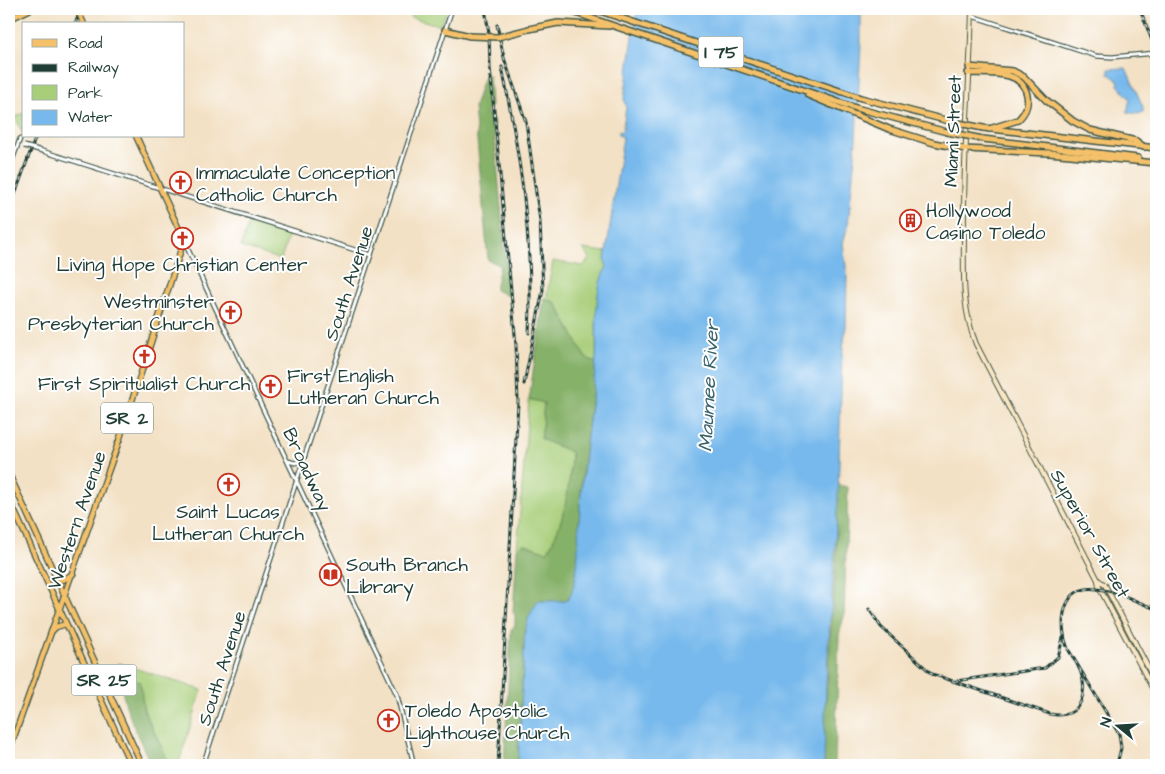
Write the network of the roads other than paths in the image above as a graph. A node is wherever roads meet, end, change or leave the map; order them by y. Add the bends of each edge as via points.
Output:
1 (15, 9) edge
2 (30, 9) edge
3 (76, 9) edge
4 (452, 9) edge
5 (564, 9) edge
6 (594, 9) edge
7 (972, 9) edge
8 (9, 12) edge
9 (972, 16) junction
10 (9, 20) edge
11 (83, 22) edge
12 (620, 27) junction
13 (445, 30) junction
14 (1156, 53) edge
15 (969, 70) junction
16 (771, 80) junction
17 (986, 128) junction
18 (137, 138) edge
19 (1144, 147) junction
20 (1156, 148) edge
21 (965, 149) junction
22 (1156, 162) edge
23 (9, 169) edge
24 (161, 189) junction
25 (184, 240) junction
26 (371, 255) junction
27 (1004, 396) joint
28 (304, 460) junction
29 (288, 461) junction
30 (9, 474) edge
31 (297, 481) junction
32 (9, 499) edge
33 (73, 574) junction
34 (57, 577) junction
35 (1098, 580) junction
36 (65, 595) junction
37 (1114, 603) junction
38 (1109, 606) junction
39 (60, 610) junction
40 (66, 624) junction
41 (52, 631) junction
42 (1156, 683) edge
43 (1156, 695) edge
44 (9, 751) edge
45 (131, 765) edge
46 (142, 765) edge
47 (203, 765) edge
48 (414, 765) edge

1 - 8 highway
2 - 10 highway
3 - 11 main road, bridge
4 - 13 street, South Avenue
5 - 12 highway, I 75 / I 75
6 - 17 highway, I 75, bridge via 882,104
7 - 9 main road, Miami Street
9 - 14 street via 1096,56
9 - 15 main road, Miami Street
12 - 13 highway, bridge via 558,23 498,36 470,36
12 - 16 highway, I 75 / I 75
13 - 26 street, South Avenue
15 - 17 highway via 1010,76 1019,81 1027,93 1027,106 1018,120
15 - 19 highway via 1013,71 1024,77 1072,121 1090,130 1136,141
15 - 21 main road, Miami Street
16 - 21 highway via 918,139
16 - 22 highway, I 75 / I 75, bridge via 876,114 947,132
17 - 19 highway, I 75
18 - 24 main road, Broadway
19 - 20 highway, I 75
21 - 22 highway
21 - 27 main road, Miami Street via 966,311 976,344
23 - 24 street, bridge via 20,139 24,146
24 - 25 main road, Broadway
24 - 26 street
25 - 29 street, Broadway
25 - 33 main road, Western Avenue / SR 2
26 - 28 street, South Avenue
27 - 35 main road, Superior Street
28 - 29 street
28 - 31 street, South Avenue
29 - 31 street, Broadway
30 - 34 main road, SR 25
31 - 47 street, South Avenue
31 - 48 street, Broadway via 397,695
32 - 39 main road, SR 25
33 - 34 main road via 63,580
33 - 36 main road, Western Avenue / SR 2
34 - 36 main road, SR 25
35 - 37 main road, Superior Street via 1105,585
35 - 38 main road
36 - 39 main road, Western Avenue / SR 2
36 - 46 main road, SR 25
37 - 38 main road
37 - 42 main road, Superior Street
38 - 43 main road
39 - 40 main road, SR 25
39 - 41 main road, Western Avenue / SR 2
40 - 41 main road
40 - 45 main road, SR 25
41 - 44 main road, Western Avenue / SR 2

